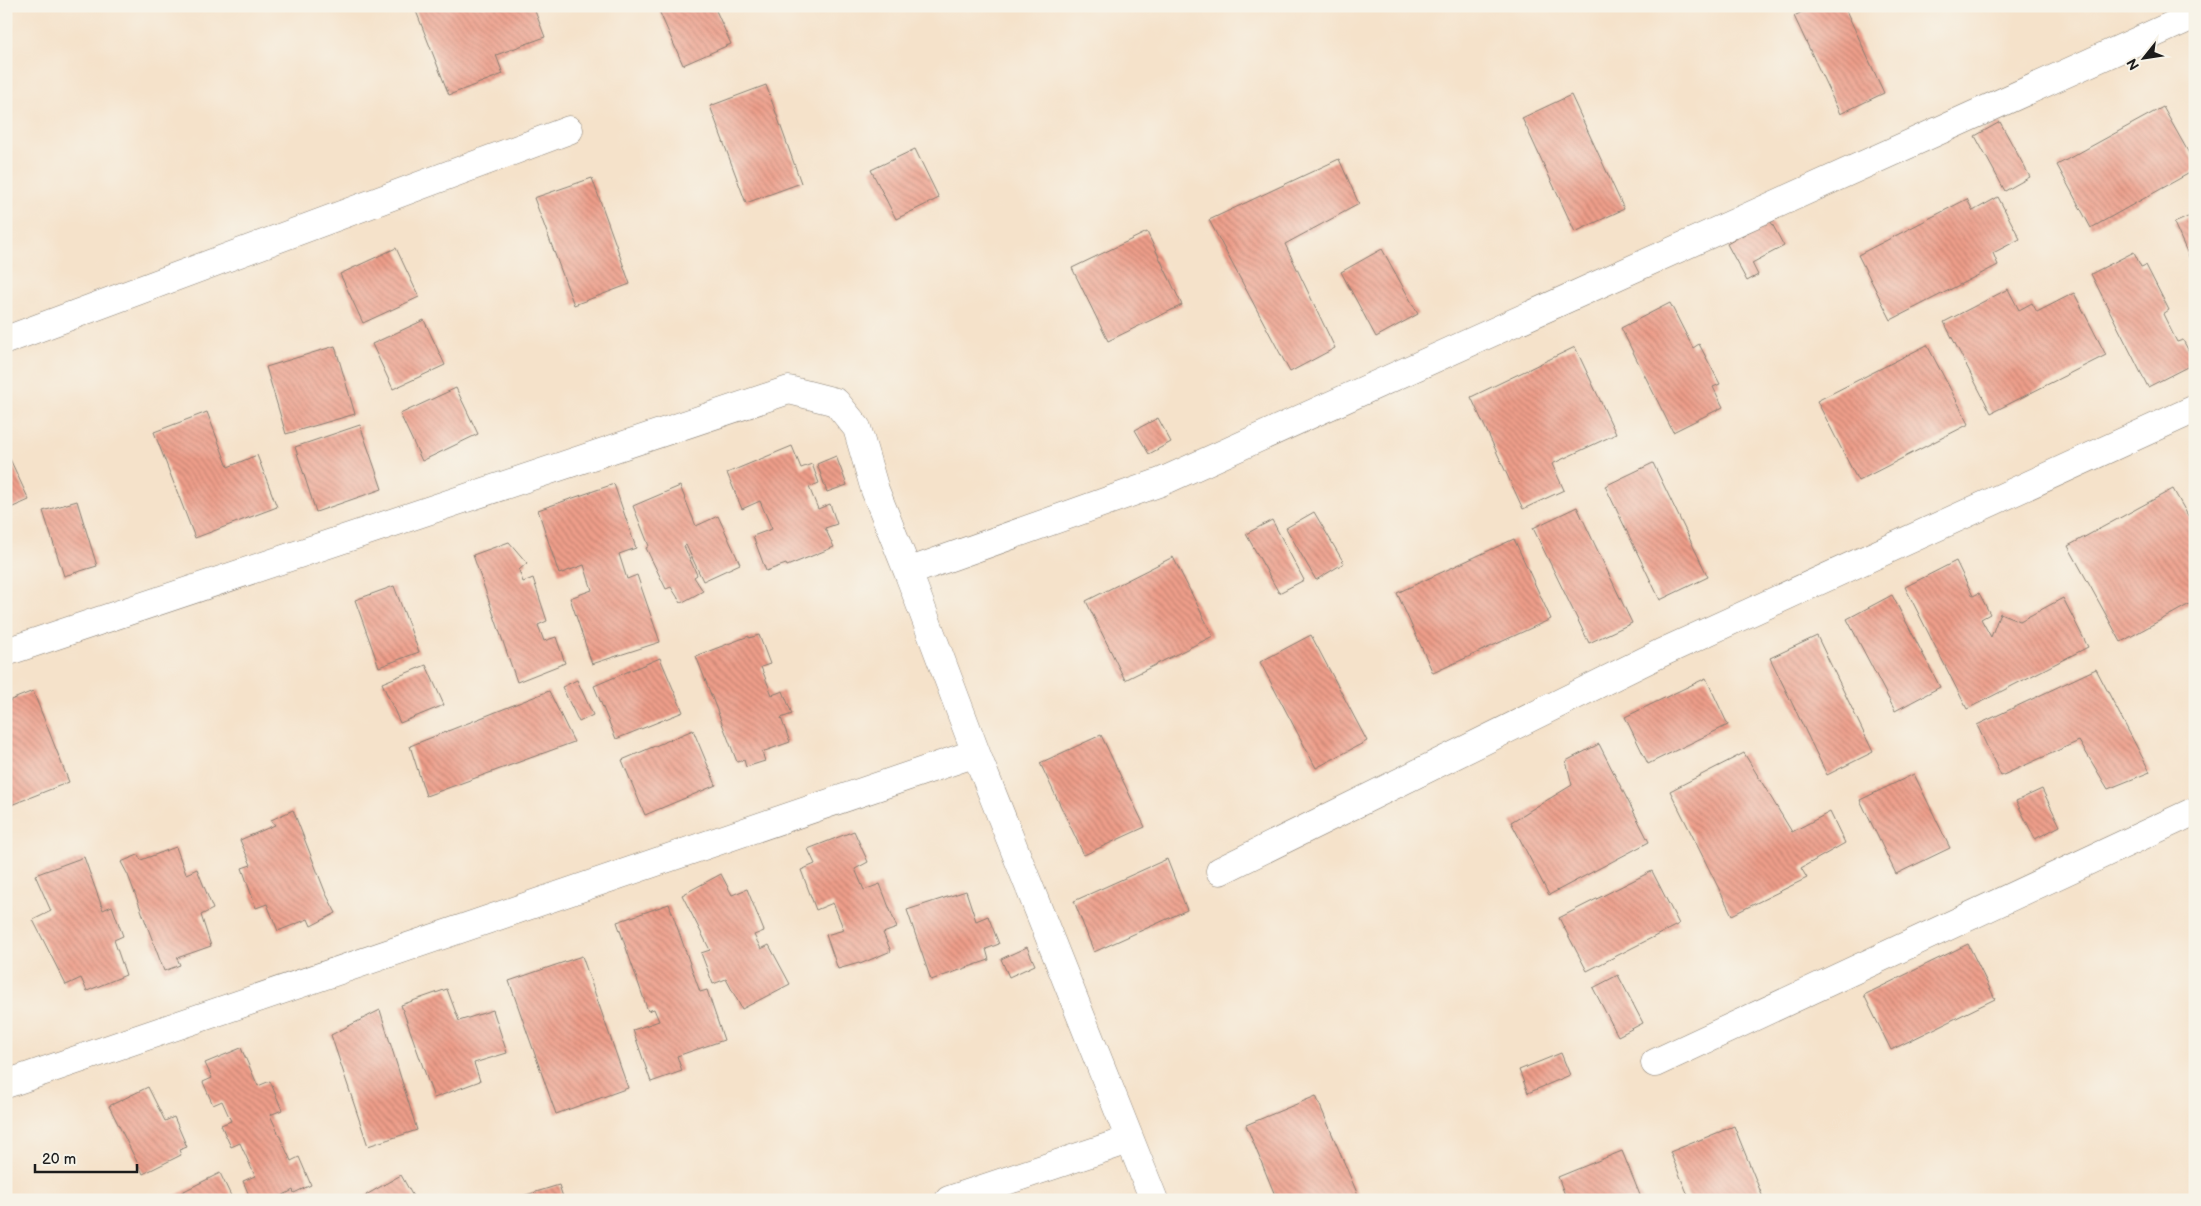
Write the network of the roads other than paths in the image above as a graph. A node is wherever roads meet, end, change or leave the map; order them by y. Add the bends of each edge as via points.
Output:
1 (2195, 15) edge
2 (570, 130) dead end
3 (6, 340) edge
4 (2195, 409) edge
5 (908, 572) junction
6 (6, 652) edge
7 (976, 753) junction
8 (2195, 810) edge
9 (1220, 872) dead end
10 (1655, 1063) dead end
11 (6, 1084) edge
12 (1129, 1140) junction
13 (949, 1200) edge
14 (1154, 1200) edge

1 - 5 street via 1161,482
2 - 3 street
4 - 9 street via 1661,653
5 - 6 street via 875,490 857,428 836,402 789,390
5 - 7 street
7 - 11 street
7 - 12 street
8 - 10 street
12 - 13 street
12 - 14 street

